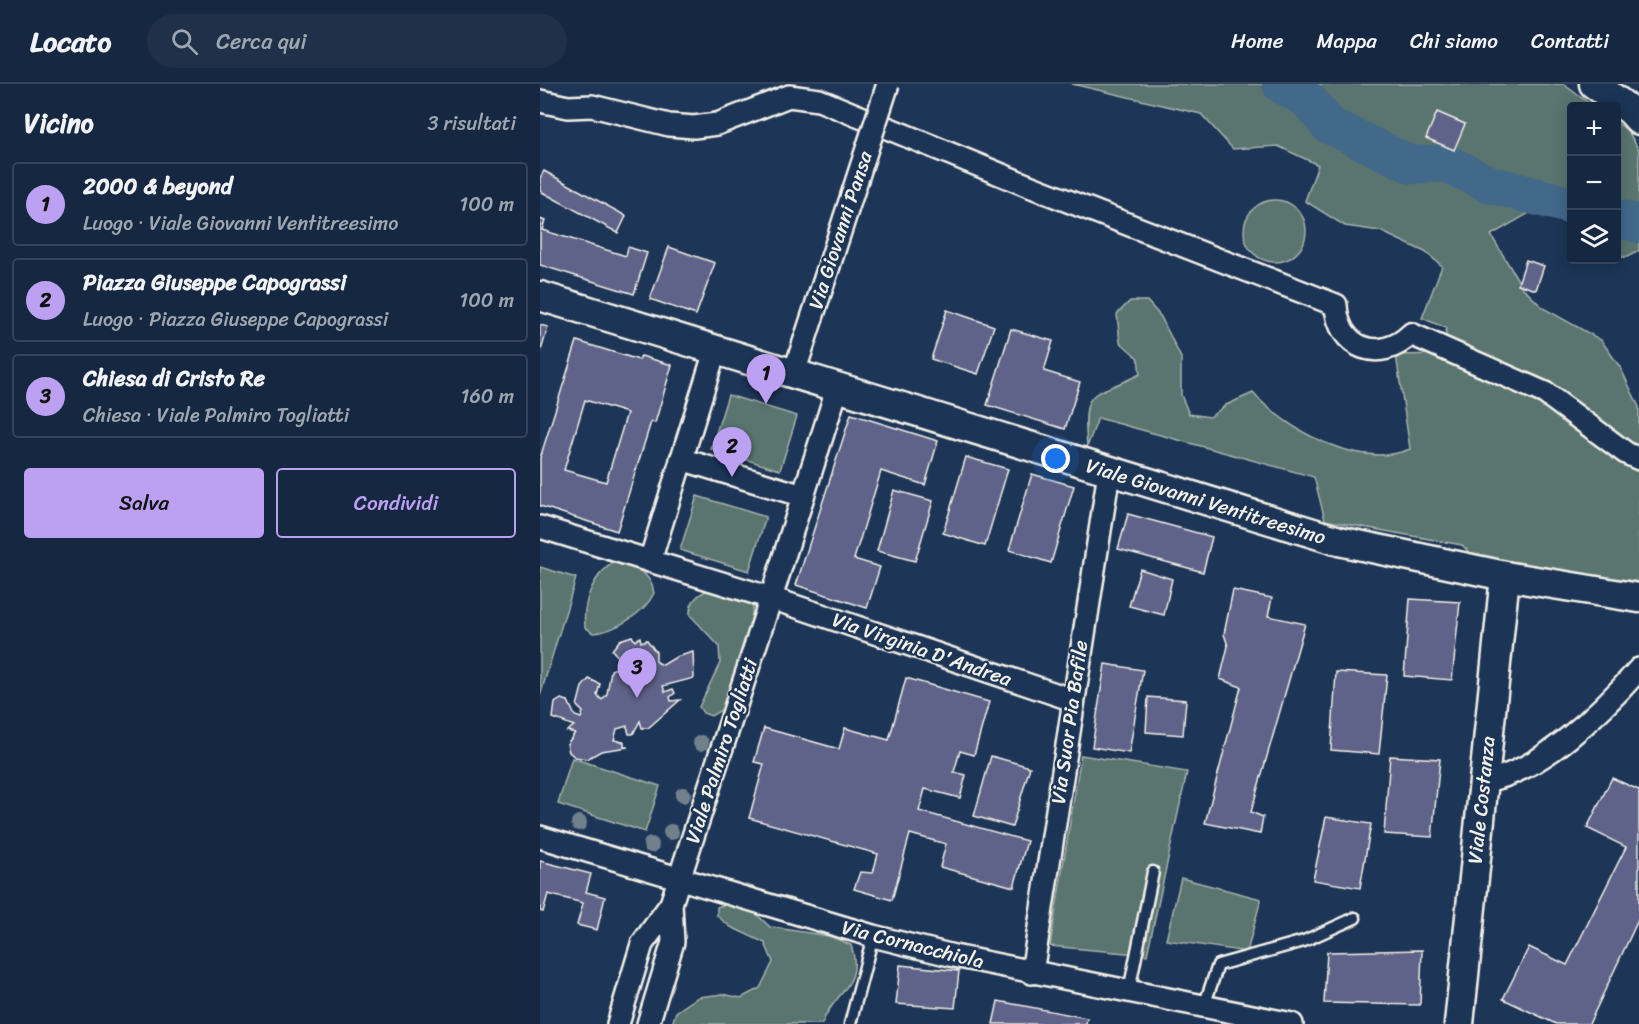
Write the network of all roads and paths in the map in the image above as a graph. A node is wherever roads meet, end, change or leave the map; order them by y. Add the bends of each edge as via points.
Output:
1 (888, 84) edge
2 (1594, 84) edge
3 (540, 101) edge
4 (1639, 120) edge
5 (540, 296) edge
6 (714, 351) junction
7 (793, 376) junction
8 (837, 389) junction
9 (681, 459) junction
10 (1639, 459) edge
11 (1109, 472) junction
12 (803, 496) junction
13 (540, 527) edge
14 (650, 561) junction
15 (1505, 576) junction
16 (771, 598) junction
17 (1639, 598) edge
18 (1639, 669) edge
19 (1073, 700) junction
20 (1483, 781) junction
21 (540, 837) edge
22 (1153, 872) dead end
23 (680, 878) junction
24 (671, 904) junction
25 (1355, 918) dead end
26 (873, 936) junction
27 (1032, 973) junction
28 (1129, 992) junction
29 (1204, 1006) junction
30 (618, 1024) edge
31 (648, 1024) edge
32 (850, 1024) edge
33 (1292, 1024) edge
34 (1459, 1024) edge

1 - 7 street, Via Giovanni Pansa, bridge
2 - 4 street
3 - 10 street via 568,107 592,106 669,125 694,127 717,124 789,96 819,100 1336,305 1341,328 1357,345 1368,349 1392,348 1411,334 1484,364 1545,393
5 - 6 street, Viale Giovanni Ventitreesimo
6 - 7 street, Viale Giovanni Ventitreesimo
6 - 9 street
7 - 8 street, Viale Giovanni Ventitreesimo
8 - 11 street, Viale Giovanni Ventitreesimo
8 - 12 street, Viale Palmiro Togliatti
9 - 12 street
9 - 14 street
11 - 15 street, Viale Giovanni Ventitreesimo via 1339,541
11 - 19 street, Via Suor Pia Bafile
12 - 16 street, Viale Palmiro Togliatti
13 - 14 street, Via Virginia D'Andrea
14 - 16 street, Via Virginia D'Andrea
15 - 17 street, Viale Giovanni Ventitreesimo
15 - 20 street, Viale Costanza
16 - 19 street, Via Virginia D'Andrea
16 - 23 street, Viale Palmiro Togliatti
18 - 20 street via 1605,708 1558,745 1506,776
19 - 27 street, Via Suor Pia Bafile
20 - 34 street, Viale Costanza
21 - 23 street, Via Cornacchiola
22 - 28 lane
23 - 24 street, Viale Palmiro Togliatti
23 - 26 street, Via Cornacchiola
24 - 30 street, Viale Palmiro Togliatti via 642,944
24 - 31 street, Viale Palmiro Togliatti via 673,942
25 - 29 lane via 1304,941 1218,965
26 - 27 street, Via Cornacchiola
26 - 32 lane
27 - 28 street, Via Cornacchiola
28 - 29 street, Via Cornacchiola
29 - 33 street, Via Cornacchiola

